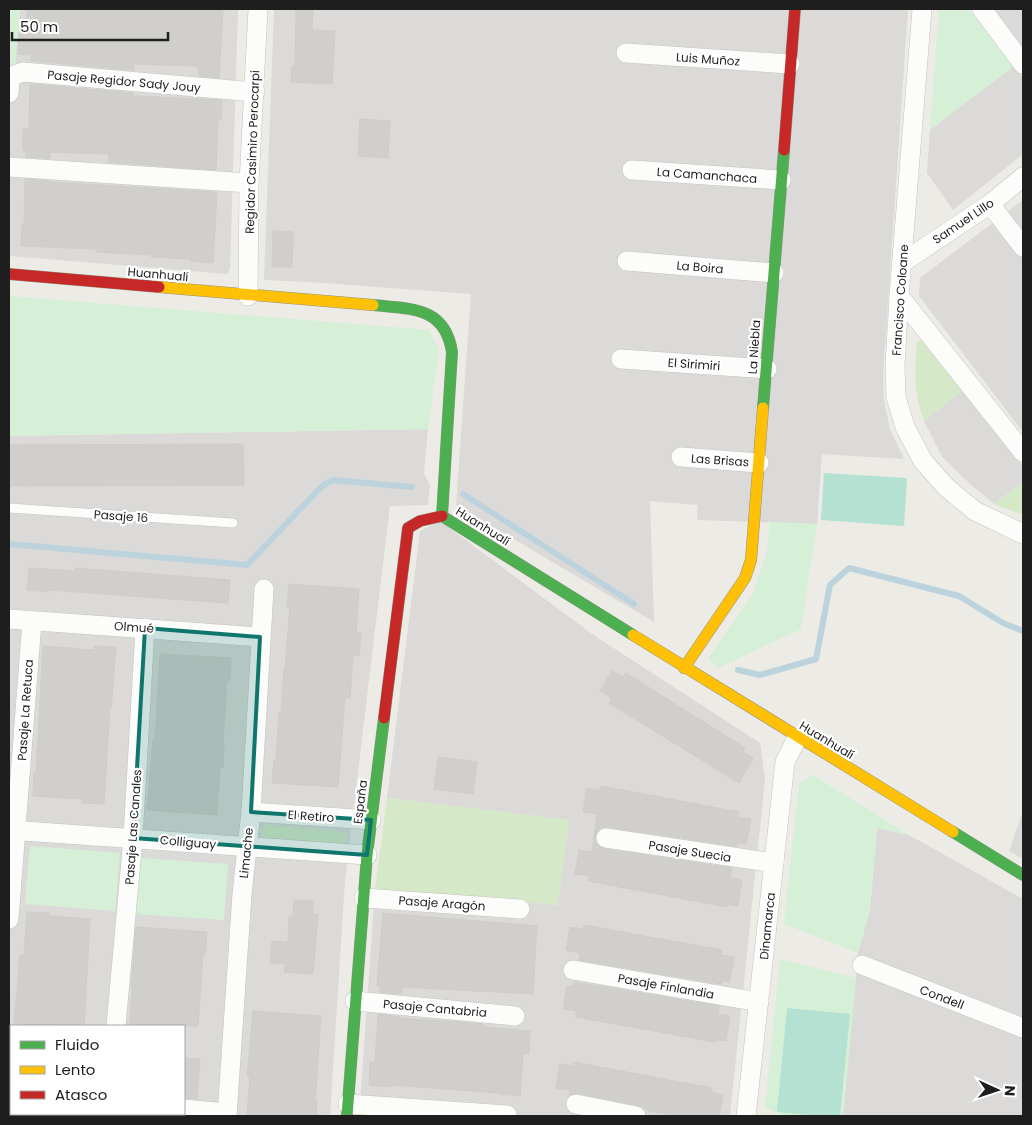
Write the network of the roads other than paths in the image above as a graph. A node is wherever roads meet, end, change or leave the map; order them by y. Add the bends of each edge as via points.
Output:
1 (258, 9) edge
2 (795, 9) edge
3 (922, 9) edge
4 (982, 9) edge
5 (626, 53) dead end
6 (790, 64) junction
7 (1023, 64) edge
8 (255, 92) junction
9 (9, 93) edge
10 (9, 167) edge
11 (632, 170) dead end
12 (1023, 177) edge
13 (781, 180) junction
14 (249, 182) junction
15 (990, 204) junction
16 (1023, 247) edge
17 (627, 261) dead end
18 (902, 263) junction
19 (774, 273) junction
20 (9, 274) edge
21 (248, 296) junction
22 (900, 296) junction
23 (621, 359) dead end
24 (766, 369) junction
25 (1023, 452) edge
26 (681, 458) dead end
27 (759, 463) junction
28 (9, 508) edge
29 (442, 516) junction
30 (233, 523) dead end
31 (1023, 534) edge
32 (264, 589) dead end
33 (9, 619) edge
34 (32, 621) junction
35 (145, 628) junction
36 (260, 637) junction
37 (684, 668) junction
38 (797, 738) junction
39 (251, 812) junction
40 (371, 820) junction
41 (12, 830) edge
42 (133, 838) junction
43 (606, 838) dead end
44 (247, 848) junction
45 (367, 855) junction
46 (774, 863) junction
47 (1023, 875) edge
48 (364, 898) junction
49 (520, 908) dead end
50 (9, 919) edge
51 (862, 965) dead end
52 (573, 970) dead end
53 (355, 1001) junction
54 (759, 1002) junction
55 (515, 1016) dead end
56 (116, 1025) edge
57 (1023, 1028) edge
58 (576, 1104) dead end
59 (185, 1109) edge
60 (348, 1110) edge
61 (227, 1115) edge
62 (507, 1115) dead end
63 (749, 1115) edge
64 (636, 1116) edge

1 - 8 street, Regidor Casimiro Perocarpi
2 - 6 street, La Niebla
3 - 18 street, Francisco Coloane
4 - 7 street
5 - 6 street, Luis Muñoz
6 - 13 street, La Niebla
8 - 9 street, Pasaje Regidor Sady Jouy via 23,72 12,76
8 - 14 street, Regidor Casimiro Perocarpi
10 - 14 street
11 - 13 street, La Camanchaca
12 - 15 street, Samuel Lillo
13 - 19 street, La Niebla
14 - 21 street, Regidor Casimiro Perocarpi
15 - 16 street
15 - 18 street, Samuel Lillo
17 - 19 street, La Boira
18 - 22 street, Francisco Coloane
19 - 24 street, La Niebla
20 - 21 street, Huanhualí
21 - 29 street, Huanhualí via 413,309 427,313 442,325 451,342 452,352
22 - 25 street
22 - 31 street, Francisco Coloane via 896,397 905,427 920,456 946,487 975,511
23 - 24 street, El Sirimiri
24 - 27 street, La Niebla
26 - 27 street, Las Brisas
27 - 37 street, La Niebla via 751,560 745,578
28 - 30 lane, Pasaje 16
29 - 37 street, Huanhualí
29 - 40 street, España via 424,519 408,528
32 - 36 street, Limache
33 - 34 street, Olmué
34 - 35 street, Olmué
34 - 41 street, Pasaje La Retuca
35 - 36 street, Olmué
35 - 42 street, Pasaje Las Canales
36 - 39 street, Limache
37 - 38 street, Huanhualí
38 - 46 street, Dinamarca via 785,762
38 - 47 street, Huanhualí
39 - 40 street, El Retiro
39 - 44 street, Limache
40 - 45 street, España
41 - 42 street, Colliguay
41 - 50 street, Pasaje La Retuca
42 - 44 street, Colliguay
42 - 56 street, Pasaje Las Canales
43 - 46 street, Pasaje Suecia
44 - 45 street, Colliguay
44 - 61 street, Limache
45 - 48 street, España
46 - 54 street, Dinamarca
48 - 49 street, Pasaje Aragón
48 - 53 street, España
51 - 57 street, Condell
52 - 54 street, Pasaje Finlandia
53 - 55 street, Pasaje Cantabria
53 - 60 street, España
54 - 63 street, Dinamarca
58 - 64 street
59 - 61 street
60 - 62 street

